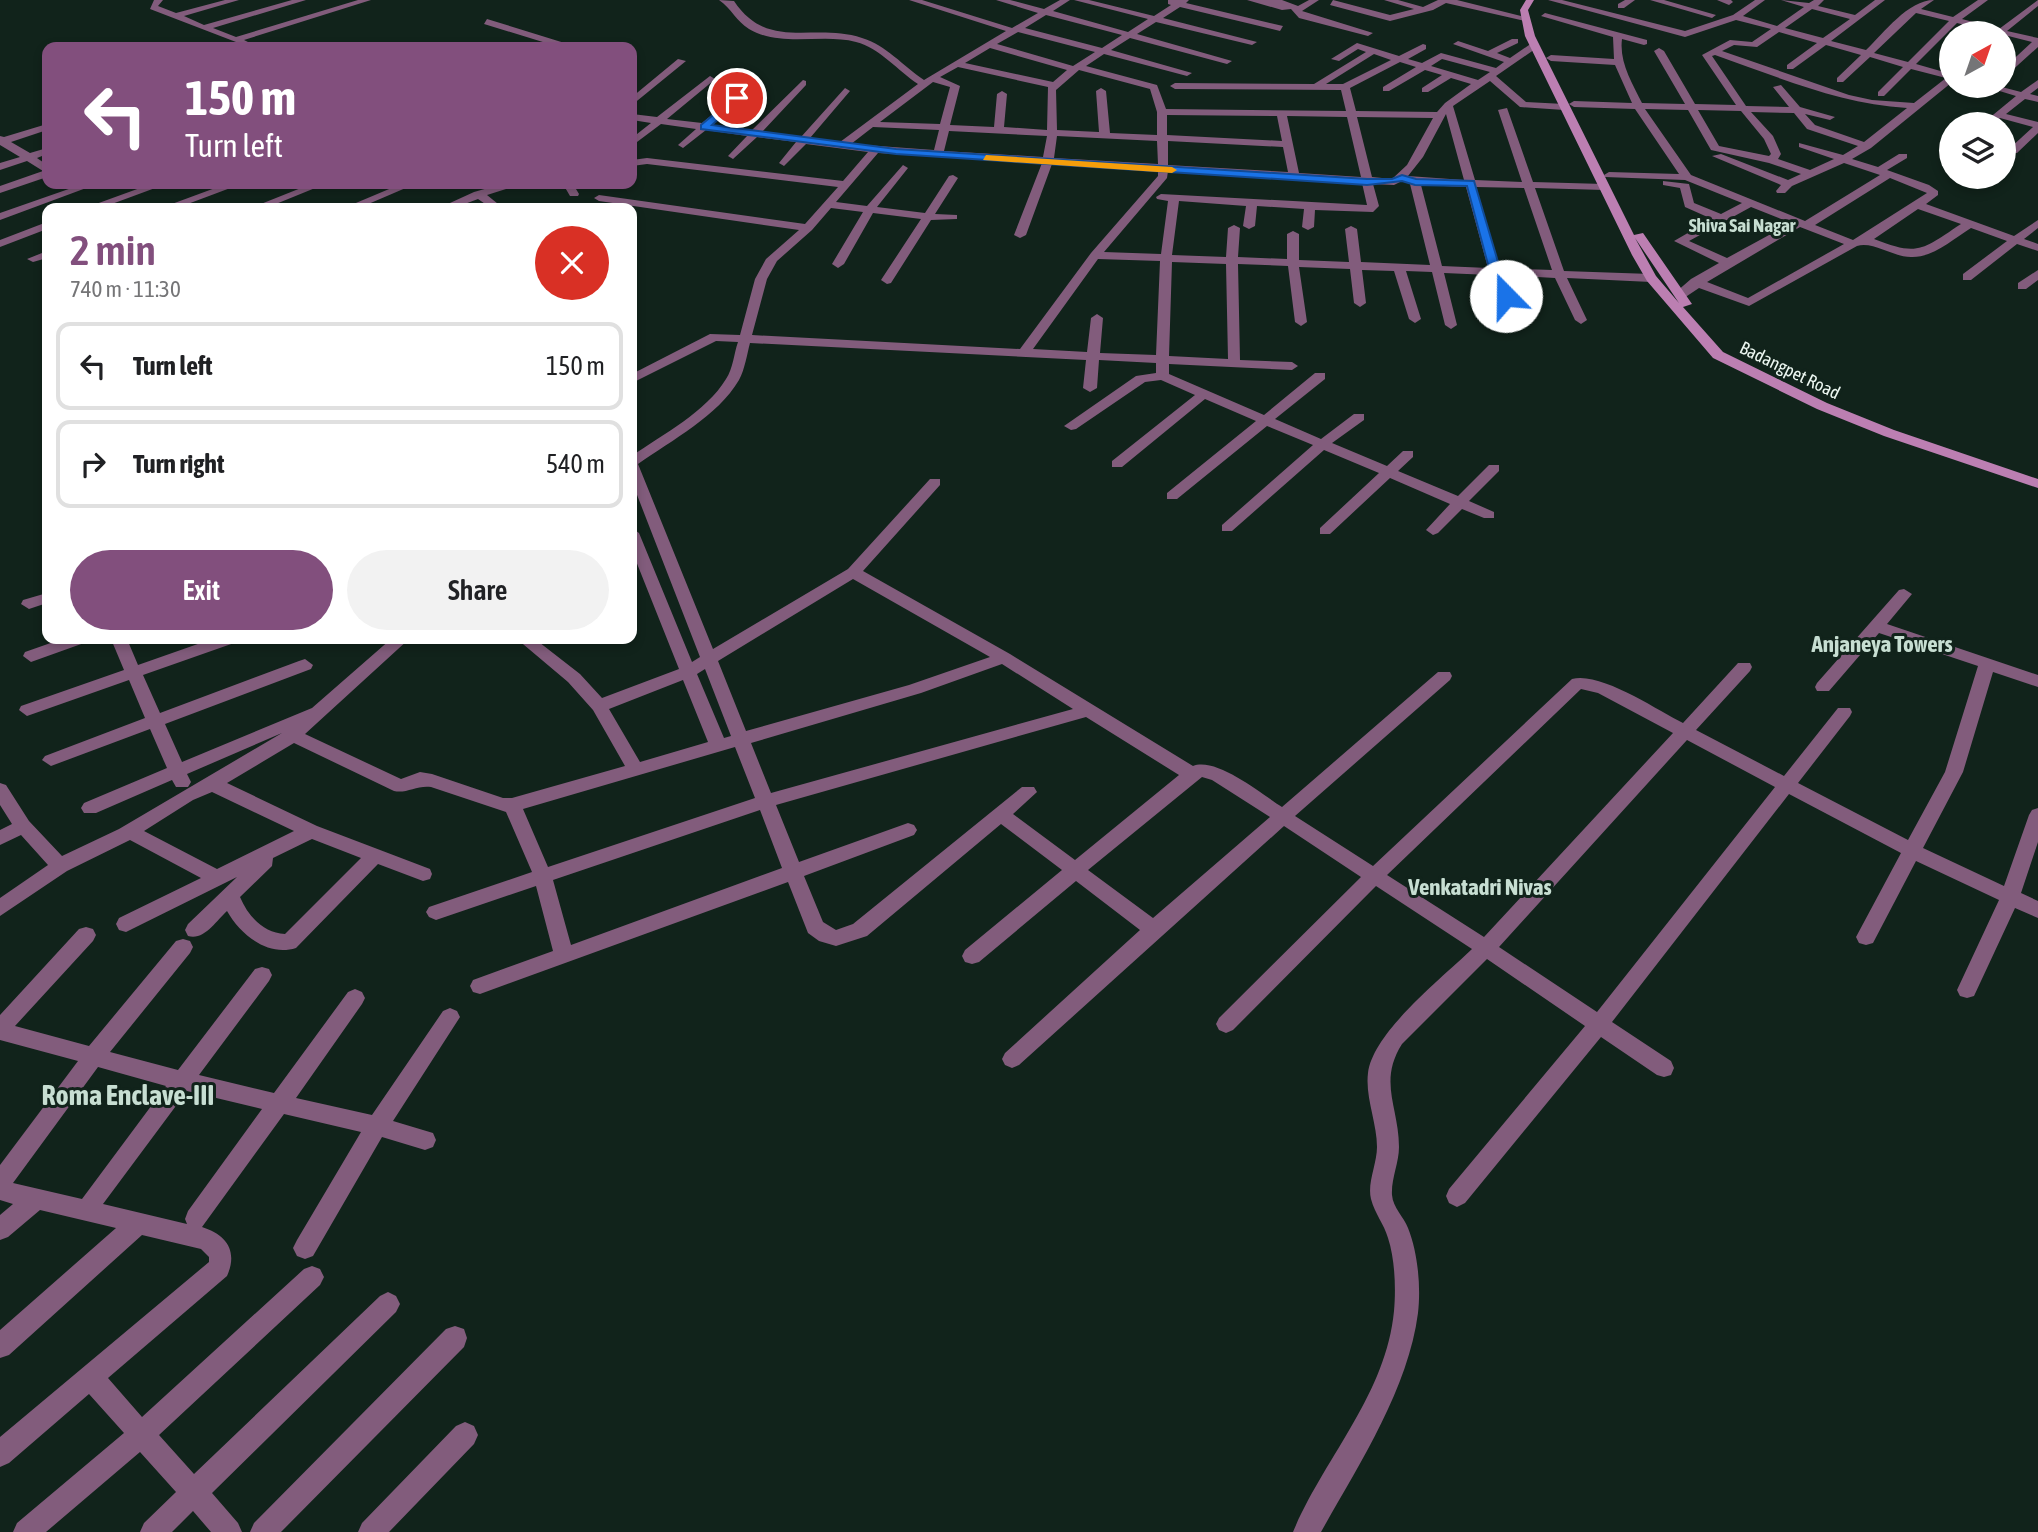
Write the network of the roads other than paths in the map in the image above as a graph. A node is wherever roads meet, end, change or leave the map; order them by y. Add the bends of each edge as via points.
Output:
1 (159, 0) edge
2 (235, 0) edge
3 (302, 0) edge
4 (366, 0) edge
5 (723, 0) edge
6 (913, 0) edge
7 (1000, 0) edge
8 (1066, 0) edge
9 (1078, 0) edge
10 (1161, 0) edge
11 (1251, 0) edge
12 (1273, 0) edge
13 (1315, 0) edge
14 (1359, 0) edge
15 (1388, 0) edge
16 (1484, 0) edge
17 (1552, 0) edge
18 (1654, 0) edge
19 (1684, 0) edge
20 (1760, 0) edge
21 (1785, 0) edge
22 (1881, 0) edge
23 (1984, 0) edge
24 (1443, 1) edge
25 (1181, 2) edge
26 (1335, 2) edge
27 (1927, 2) edge
28 (2038, 2) edge
29 (1611, 3) dead end
30 (1816, 3) edge
31 (1632, 4) edge
32 (1422, 5) edge
33 (1675, 5) junction
34 (1913, 5) edge
35 (1296, 10) junction
36 (1534, 10) edge
37 (1044, 13) junction
38 (1404, 13) junction
39 (1659, 15) dead end
40 (1712, 15) dead end
41 (175, 16) junction
42 (1616, 16) junction
43 (1354, 18) dead end
44 (1736, 18) junction
45 (1857, 18) junction
46 (1154, 19) junction
47 (1955, 20) junction
48 (1959, 21) edge
49 (2014, 21) edge
50 (487, 22) dead end
51 (1605, 22) junction
52 (1687, 22) dead end
53 (1698, 25) dead end
54 (206, 27) junction
55 (1280, 27) dead end
56 (1779, 28) junction
57 (1593, 29) junction
58 (1016, 30) junction
59 (1368, 33) dead end
60 (1129, 36) junction
61 (1618, 36) junction
62 (2016, 36) edge
63 (236, 40) junction
64 (1489, 40) dead end
65 (1061, 41) junction
66 (1515, 41) dead end
67 (2038, 41) edge
68 (240, 42) edge
69 (552, 42) edge
70 (1252, 43) dead end
71 (1644, 43) dead end
72 (1821, 43) junction
73 (1458, 44) dead end
74 (989, 45) junction
75 (1535, 45) junction
76 (1689, 45) dead end
77 (1423, 47) dead end
78 (1472, 49) junction
79 (1373, 51) junction
80 (1659, 51) dead end
81 (1709, 51) junction
82 (1102, 52) junction
83 (1488, 54) junction
84 (1866, 55) junction
85 (1551, 58) junction
86 (1041, 59) junction
87 (1336, 59) dead end
88 (1398, 59) junction
89 (681, 61) dead end
90 (1227, 61) dead end
91 (1511, 61) junction
92 (1618, 62) junction
93 (2016, 62) edge
94 (958, 64) junction
95 (1908, 65) junction
96 (1423, 67) junction
97 (1790, 67) dead end
98 (1076, 68) junction
99 (1187, 73) dead end
100 (1495, 74) junction
101 (1939, 74) edge
102 (1216, 75) dead end
103 (1450, 75) junction
104 (710, 79) dead end
105 (1840, 80) dead end
106 (928, 81) junction
107 (754, 83) dead end
108 (803, 83) dead end
109 (1480, 83) junction
110 (2038, 83) edge
111 (1054, 85) junction
112 (1318, 85) junction
113 (1175, 86) dead end
114 (1207, 86) junction
115 (1345, 87) junction
116 (1779, 87) dead end
117 (1939, 88) edge
118 (1386, 89) dead end
119 (1425, 90) dead end
120 (845, 91) dead end
121 (1101, 92) dead end
122 (2016, 93) edge
123 (1002, 94) dead end
124 (1881, 94) dead end
125 (2022, 95) junction
126 (637, 98) edge
127 (2038, 99) edge
128 (1448, 105) junction
129 (1639, 105) junction
130 (1569, 106) junction
131 (1919, 106) junction
132 (1690, 107) junction
133 (1742, 108) junction
134 (1797, 109) junction
135 (1503, 110) dead end
136 (1162, 112) junction
137 (1210, 112) junction
138 (2003, 112) edge
139 (1282, 114) junction
140 (1352, 114) junction
141 (1438, 115) junction
142 (637, 118) edge
143 (2016, 120) edge
144 (656, 121) junction
145 (868, 124) junction
146 (2038, 126) edge
147 (704, 127) junction
148 (944, 127) junction
149 (42, 129) edge
150 (999, 132) junction
151 (1052, 133) junction
152 (1825, 133) junction
153 (755, 134) junction
154 (1105, 137) junction
155 (637, 138) edge
156 (1, 141) edge
157 (802, 141) junction
158 (1163, 141) junction
159 (683, 145) dead end
160 (1286, 145) junction
161 (1803, 145) dead end
162 (841, 146) junction
163 (1867, 146) junction
164 (1715, 148) junction
165 (2016, 148) edge
166 (875, 150) junction
167 (42, 153) edge
168 (938, 155) junction
169 (733, 156) dead end
170 (1903, 156) dead end
171 (28, 157) junction
172 (1842, 159) junction
173 (1772, 160) junction
174 (637, 162) edge
175 (1048, 162) junction
176 (784, 163) dead end
177 (0, 167) edge
178 (42, 167) edge
179 (902, 167) dead end
180 (1163, 169) junction
181 (42, 173) edge
182 (1883, 173) junction
183 (1812, 174) junction
184 (1294, 176) junction
185 (1687, 177) junction
186 (954, 178) dead end
187 (1402, 178) junction
188 (1608, 181) junction
189 (1367, 182) junction
190 (1415, 182) junction
191 (843, 184) junction
192 (1471, 184) junction
193 (1527, 185) junction
194 (67, 189) edge
195 (78, 189) edge
196 (148, 189) edge
197 (222, 189) edge
198 (307, 189) edge
199 (398, 189) edge
200 (492, 189) edge
201 (571, 189) edge
202 (0, 190) edge
203 (478, 194) junction
204 (574, 194) dead end
205 (1146, 196) junction
206 (598, 198) dead end
207 (1174, 198) junction
208 (96, 203) edge
209 (111, 203) edge
210 (181, 203) edge
211 (270, 203) edge
212 (362, 203) edge
213 (456, 203) edge
214 (491, 203) edge
215 (633, 203) edge
216 (1252, 203) junction
217 (1750, 203) junction
218 (637, 204) edge
219 (830, 204) junction
220 (1919, 205) junction
221 (1310, 207) junction
222 (870, 209) junction
223 (0, 217) edge
224 (927, 217) junction
225 (953, 217) dead end
226 (1722, 219) junction
227 (1970, 223) junction
228 (2038, 223) edge
229 (1628, 224) junction
230 (1802, 224) junction
231 (1249, 226) dead end
232 (42, 227) edge
233 (1308, 227) dead end
234 (808, 228) junction
235 (1234, 228) dead end
236 (1351, 229) dead end
237 (1293, 234) dead end
238 (1020, 235) dead end
239 (2014, 239) junction
240 (1859, 242) junction
241 (0, 244) edge
242 (2038, 248) edge
243 (1095, 255) junction
244 (42, 256) edge
245 (1166, 258) junction
246 (33, 260) dead end
247 (1232, 261) junction
248 (1293, 263) junction
249 (1727, 263) junction
250 (838, 264) dead end
251 (1354, 266) junction
252 (1399, 268) junction
253 (1436, 269) junction
254 (1495, 272) junction
255 (1559, 274) junction
256 (2038, 274) edge
257 (1967, 277) dead end
258 (1651, 278) junction
259 (887, 280) dead end
260 (1695, 282) junction
261 (2022, 286) dead end
262 (1680, 295) junction
263 (1360, 303) dead end
264 (1097, 318) dead end
265 (1415, 319) dead end
266 (1517, 320) dead end
267 (1581, 320) dead end
268 (1301, 322) dead end
269 (1451, 325) dead end
270 (745, 338) junction
271 (1025, 351) junction
272 (1095, 357) junction
273 (1162, 359) junction
274 (1234, 363) junction
275 (1292, 366) dead end
276 (637, 376) edge
277 (1162, 376) junction
278 (1320, 376) dead end
279 (1090, 388) dead end
280 (1205, 393) junction
281 (1359, 417) dead end
282 (1267, 420) junction
283 (1071, 426) dead end
284 (1324, 443) junction
285 (1408, 454) dead end
286 (637, 460) edge
287 (1117, 464) dead end
288 (1494, 468) dead end
289 (1388, 472) junction
290 (2038, 474) edge
291 (637, 477) edge
292 (935, 482) dead end
293 (2038, 484) edge
294 (1172, 496) dead end
295 (1459, 502) junction
296 (1489, 515) dead end
297 (1227, 528) dead end
298 (1433, 530) dead end
299 (1325, 531) dead end
300 (637, 558) edge
301 (853, 572) junction
302 (1904, 594) dead end
303 (42, 600) edge
304 (29, 604) dead end
305 (1876, 626) junction
306 (64, 644) edge
307 (122, 644) edge
308 (214, 644) edge
309 (395, 644) edge
310 (531, 644) edge
311 (31, 656) dead end
312 (709, 657) junction
313 (1004, 658) junction
314 (1987, 663) junction
315 (304, 665) dead end
316 (1744, 667) dead end
317 (134, 672) junction
318 (688, 672) junction
319 (1444, 676) dead end
320 (2038, 681) edge
321 (1823, 687) dead end
322 (599, 706) junction
323 (27, 710) dead end
324 (1089, 710) junction
325 (1844, 712) dead end
326 (318, 713) junction
327 (154, 720) junction
328 (1686, 732) junction
329 (293, 735) junction
330 (741, 736) junction
331 (717, 743) junction
332 (51, 760) dead end
333 (634, 767) junction
334 (177, 771) junction
335 (1192, 774) junction
336 (1786, 783) junction
337 (212, 784) junction
338 (0, 790) edge
339 (1028, 792) dead end
340 (187, 795) junction
341 (764, 802) junction
342 (512, 805) junction
343 (90, 808) dead end
344 (1000, 814) junction
345 (2038, 815) edge
346 (1280, 818) junction
347 (23, 826) junction
348 (908, 830) dead end
349 (129, 831) junction
350 (311, 831) junction
351 (0, 838) edge
352 (275, 851) junction
353 (1913, 851) junction
354 (375, 856) junction
355 (60, 866) junction
356 (1074, 869) junction
357 (791, 872) junction
358 (423, 874) dead end
359 (543, 876) junction
360 (1374, 876) junction
361 (217, 878) junction
362 (230, 896) junction
363 (2010, 897) junction
364 (0, 908) edge
365 (2038, 910) edge
366 (436, 912) dead end
367 (126, 924) dead end
368 (1154, 929) junction
369 (86, 935) dead end
370 (1866, 937) dead end
371 (1486, 948) junction
372 (564, 955) junction
373 (972, 956) dead end
374 (262, 975) dead end
375 (480, 986) dead end
376 (1967, 990) dead end
377 (355, 998) dead end
378 (450, 1017) dead end
379 (1226, 1024) dead end
380 (1599, 1024) junction
381 (0, 1030) edge
382 (95, 1055) junction
383 (1012, 1059) dead end
384 (1664, 1068) dead end
385 (182, 1081) junction
386 (280, 1104) junction
387 (377, 1126) junction
388 (425, 1140) dead end
389 (3, 1182) edge
390 (1457, 1196) dead end
391 (36, 1199) junction
392 (93, 1199) dead end
393 (196, 1219) dead end
394 (139, 1223) junction
395 (0, 1229) edge
396 (305, 1248) dead end
397 (312, 1277) dead end
398 (388, 1304) dead end
399 (455, 1338) dead end
400 (0, 1346) edge
401 (91, 1378) junction
402 (142, 1434) junction
403 (465, 1435) dead end
404 (0, 1454) edge
405 (193, 1493) junction
406 (26, 1532) edge
407 (153, 1532) edge
408 (229, 1532) edge
409 (263, 1532) edge
410 (371, 1532) edge
411 (1306, 1532) edge

1 - 41 street via 153,7
2 - 41 street
3 - 54 street
4 - 63 street
5 - 106 street via 731,2 737,15 768,34 858,39
6 - 58 street
7 - 37 street
8 - 37 street
9 - 46 street
10 - 25 street
11 - 35 street
12 - 35 street
13 - 35 street
14 - 38 street
15 - 32 street
16 - 36 street
17 - 42 street
18 - 33 street
19 - 33 street
20 - 44 street
21 - 30 street
22 - 45 street
23 - 47 street
24 - 32 street
24 - 36 street
25 - 46 street
25 - 55 street
26 - 38 street via 1390,18
26 - 43 street via 1325,10
27 - 34 street
28 - 49 street
29 - 31 street
30 - 45 street
30 - 56 street
32 - 38 street
33 - 39 street
33 - 40 street
34 - 47 street
34 - 84 street
35 - 59 street via 1302,16
36 - 51 street
36 - 57 street
36 - 75 main road, Badangpet Road
36 - 85 main road, Badangpet Road
37 - 58 street
37 - 60 street
41 - 54 street
42 - 44 street via 1685,34
42 - 51 street
44 - 56 street
45 - 72 street
46 - 60 street
46 - 70 street
47 - 48 street
47 - 95 street
50 - 69 street
51 - 57 street
51 - 76 street
52 - 53 street
54 - 63 street
56 - 72 street
56 - 81 street via 1754,45 1733,42
57 - 61 street
58 - 65 street
58 - 74 street
60 - 82 street
60 - 90 street
61 - 71 street
61 - 92 street
62 - 67 street
63 - 68 street
64 - 78 street
65 - 82 street
65 - 86 street
66 - 83 street
67 - 93 street
72 - 84 street
72 - 97 street
73 - 78 street
74 - 86 street
74 - 94 street
75 - 91 street
75 - 130 main road, Badangpet Road
77 - 88 street
78 - 83 street
79 - 87 street via 1354,46
79 - 88 street
79 - 112 street
80 - 132 street
81 - 131 street via 1846,97
81 - 133 street via 1707,55
82 - 98 street
82 - 99 street
83 - 91 street
84 - 95 street
84 - 105 street
85 - 92 street
85 - 130 main road, Badangpet Road
86 - 98 street
88 - 96 street
88 - 115 street
89 - 126 street
91 - 100 street
92 - 129 street
94 - 106 street
94 - 111 street
95 - 101 street
95 - 124 street
96 - 100 street via 1441,56
96 - 103 street
96 - 118 street
98 - 111 street
98 - 136 street via 1154,87
100 - 109 street
100 - 130 street via 1523,105
102 - 114 street
103 - 109 street
103 - 119 street
104 - 144 street
106 - 145 street
106 - 148 street via 955,86
107 - 147 street
108 - 153 street
109 - 128 street
110 - 125 street
111 - 151 street
112 - 114 street
112 - 115 street
113 - 114 street
114 - 137 street
115 - 140 street
116 - 134 street
117 - 131 street
120 - 157 street
121 - 154 street
122 - 125 street
123 - 150 street
125 - 127 street
125 - 138 street
128 - 141 street
128 - 192 street
129 - 130 street
129 - 132 street
129 - 185 street
130 - 188 main road, Badangpet Road
131 - 163 street
132 - 133 street
132 - 164 street
133 - 134 street
133 - 173 street via 1774,145
134 - 152 street via 1811,127
134 - 152 street via 1835,121
135 - 193 street
136 - 137 street
136 - 158 street
137 - 139 street
139 - 140 street
139 - 160 street
140 - 141 street
140 - 189 street
141 - 187 street
142 - 144 street
143 - 146 street
144 - 147 street
144 - 155 street
145 - 148 street
145 - 162 street
146 - 165 street
147 - 153 street
147 - 159 street
148 - 150 street
148 - 168 street
149 - 156 street
150 - 151 street
151 - 154 street
151 - 175 street
152 - 163 street
153 - 157 street
153 - 169 street
154 - 158 street
156 - 171 street
157 - 162 street
157 - 176 street
158 - 160 street
158 - 180 street
160 - 184 street
161 - 172 street
162 - 166 street
163 - 172 street
164 - 173 street
164 - 183 street via 1713,153 1784,187
166 - 168 street
166 - 191 street
167 - 171 street
168 - 175 street
170 - 182 street
171 - 177 street
171 - 178 street
172 - 182 street
172 - 183 street
173 - 183 street
174 - 191 street
175 - 180 street
175 - 238 street
179 - 222 street
180 - 184 street
180 - 205 street via 1163,176
181 - 202 street
182 - 220 street via 1931,190 1933,196
182 - 230 street
184 - 189 street
185 - 188 street
185 - 217 street
186 - 224 street
187 - 189 street
187 - 190 street
188 - 193 street
188 - 226 street via 1685,186 1689,205
188 - 229 main road, Badangpet Road
189 - 221 street via 1373,206 1369,210
190 - 192 street
190 - 253 street
191 - 219 street
192 - 193 street
192 - 254 street
193 - 255 street
194 - 223 street
195 - 208 street
196 - 209 street
197 - 210 street
198 - 211 street
199 - 212 street
200 - 203 street
201 - 204 street
203 - 213 street
203 - 214 street
205 - 207 street
205 - 243 street
206 - 215 street
207 - 216 street
207 - 245 street
216 - 221 street
216 - 231 street
217 - 226 street
217 - 230 street
218 - 234 street
219 - 222 street
219 - 234 street
220 - 227 street
220 - 240 street
221 - 233 street
222 - 224 street
222 - 250 street
224 - 225 street
224 - 259 street
226 - 249 street via 1680,241
227 - 239 street
227 - 240 street via 1914,256
228 - 239 street
229 - 258 main road, Badangpet Road
229 - 262 main road, Badangpet Road
230 - 240 street
230 - 249 street
232 - 241 street
234 - 270 street via 772,259 761,279
235 - 247 street
236 - 251 street
237 - 248 street
239 - 242 street
239 - 257 street
240 - 260 street via 1749,302
243 - 245 street
243 - 271 street
244 - 246 street
245 - 247 street
245 - 273 street
247 - 248 street
247 - 274 street
248 - 251 street
248 - 268 street
249 - 260 street
251 - 252 street
251 - 263 street
252 - 253 street
252 - 265 street
253 - 254 street
253 - 269 street
254 - 255 street
254 - 266 street
255 - 258 street
255 - 267 street
256 - 261 street
258 - 293 main road, Badangpet Road via 1718,355 1762,379 1889,433
260 - 262 street
262 - 290 main road, Badangpet Road via 1699,323 1746,361 1927,438
264 - 272 street
270 - 271 street
270 - 276 street via 714,337
270 - 286 street via 726,390
271 - 272 street via 1026,355
272 - 273 street
272 - 279 street
273 - 274 street
273 - 277 street
274 - 275 street
277 - 280 street
277 - 283 street via 1141,379
278 - 282 street
280 - 282 street
280 - 287 street
281 - 284 street
282 - 284 street
282 - 294 street
284 - 289 street
284 - 297 street
285 - 289 street
288 - 295 street
289 - 295 street
289 - 299 street
291 - 312 street
292 - 301 street
295 - 296 street
295 - 298 street
300 - 318 street
301 - 312 street
301 - 313 street
302 - 305 street
303 - 304 street
305 - 314 street
305 - 321 street
306 - 311 street
307 - 317 street
308 - 317 street
309 - 326 street
310 - 322 street via 574,678
312 - 318 street
312 - 330 street
313 - 324 street
313 - 330 street via 915,689
314 - 320 street
314 - 353 street via 1954,772
315 - 327 street
316 - 328 street
317 - 323 street
317 - 327 street
318 - 322 street
318 - 331 street
319 - 346 street
322 - 333 street
324 - 335 street
324 - 341 street
325 - 336 street
326 - 329 street
326 - 334 street
327 - 332 street
327 - 334 street
328 - 336 street
328 - 360 street via 1602,688 1578,683
328 - 371 street
329 - 337 street
329 - 342 street via 400,786 420,779 502,806
330 - 331 street
330 - 341 street
331 - 333 street
333 - 342 street
334 - 340 street
334 - 343 street
335 - 346 street via 1200,770 1218,775
335 - 356 street
336 - 353 street
336 - 380 street
337 - 340 street
337 - 350 street
338 - 347 street
339 - 344 street
340 - 349 street
341 - 357 street
341 - 359 street
342 - 359 street
344 - 356 street
344 - 357 street via 849,935 836,938 815,927
345 - 363 street
346 - 360 street
346 - 368 street
347 - 351 street
347 - 355 street
348 - 357 street
349 - 355 street
349 - 361 street
350 - 352 street
350 - 354 street
352 - 361 street
352 - 362 street
353 - 363 street
353 - 370 street
354 - 358 street
354 - 362 street via 289,942 274,943 242,922
355 - 364 street
356 - 368 street
356 - 373 street
357 - 372 street
359 - 366 street
359 - 372 street
360 - 371 street
360 - 379 street
361 - 367 street
362 - 382 street via 189,938
363 - 365 street
363 - 376 street
368 - 383 street
369 - 381 street
371 - 380 street
371 - 411 street via 1395,1038 1383,1056 1378,1075 1388,1147 1381,1195 1404,1254 1406,1311 1398,1352 1366,1428
372 - 375 street
374 - 385 street
377 - 386 street
378 - 387 street
380 - 384 street
380 - 390 street
381 - 382 street
382 - 385 street
382 - 389 street
385 - 386 street
385 - 392 street
386 - 387 street
386 - 393 street
387 - 388 street
387 - 396 street
389 - 391 street
391 - 394 street
391 - 395 street
394 - 400 street
394 - 401 street via 219,1246 219,1268
397 - 402 street
398 - 405 street
399 - 409 street
401 - 402 street
401 - 404 street
402 - 405 street
402 - 406 street
403 - 410 street
405 - 407 street
405 - 408 street

